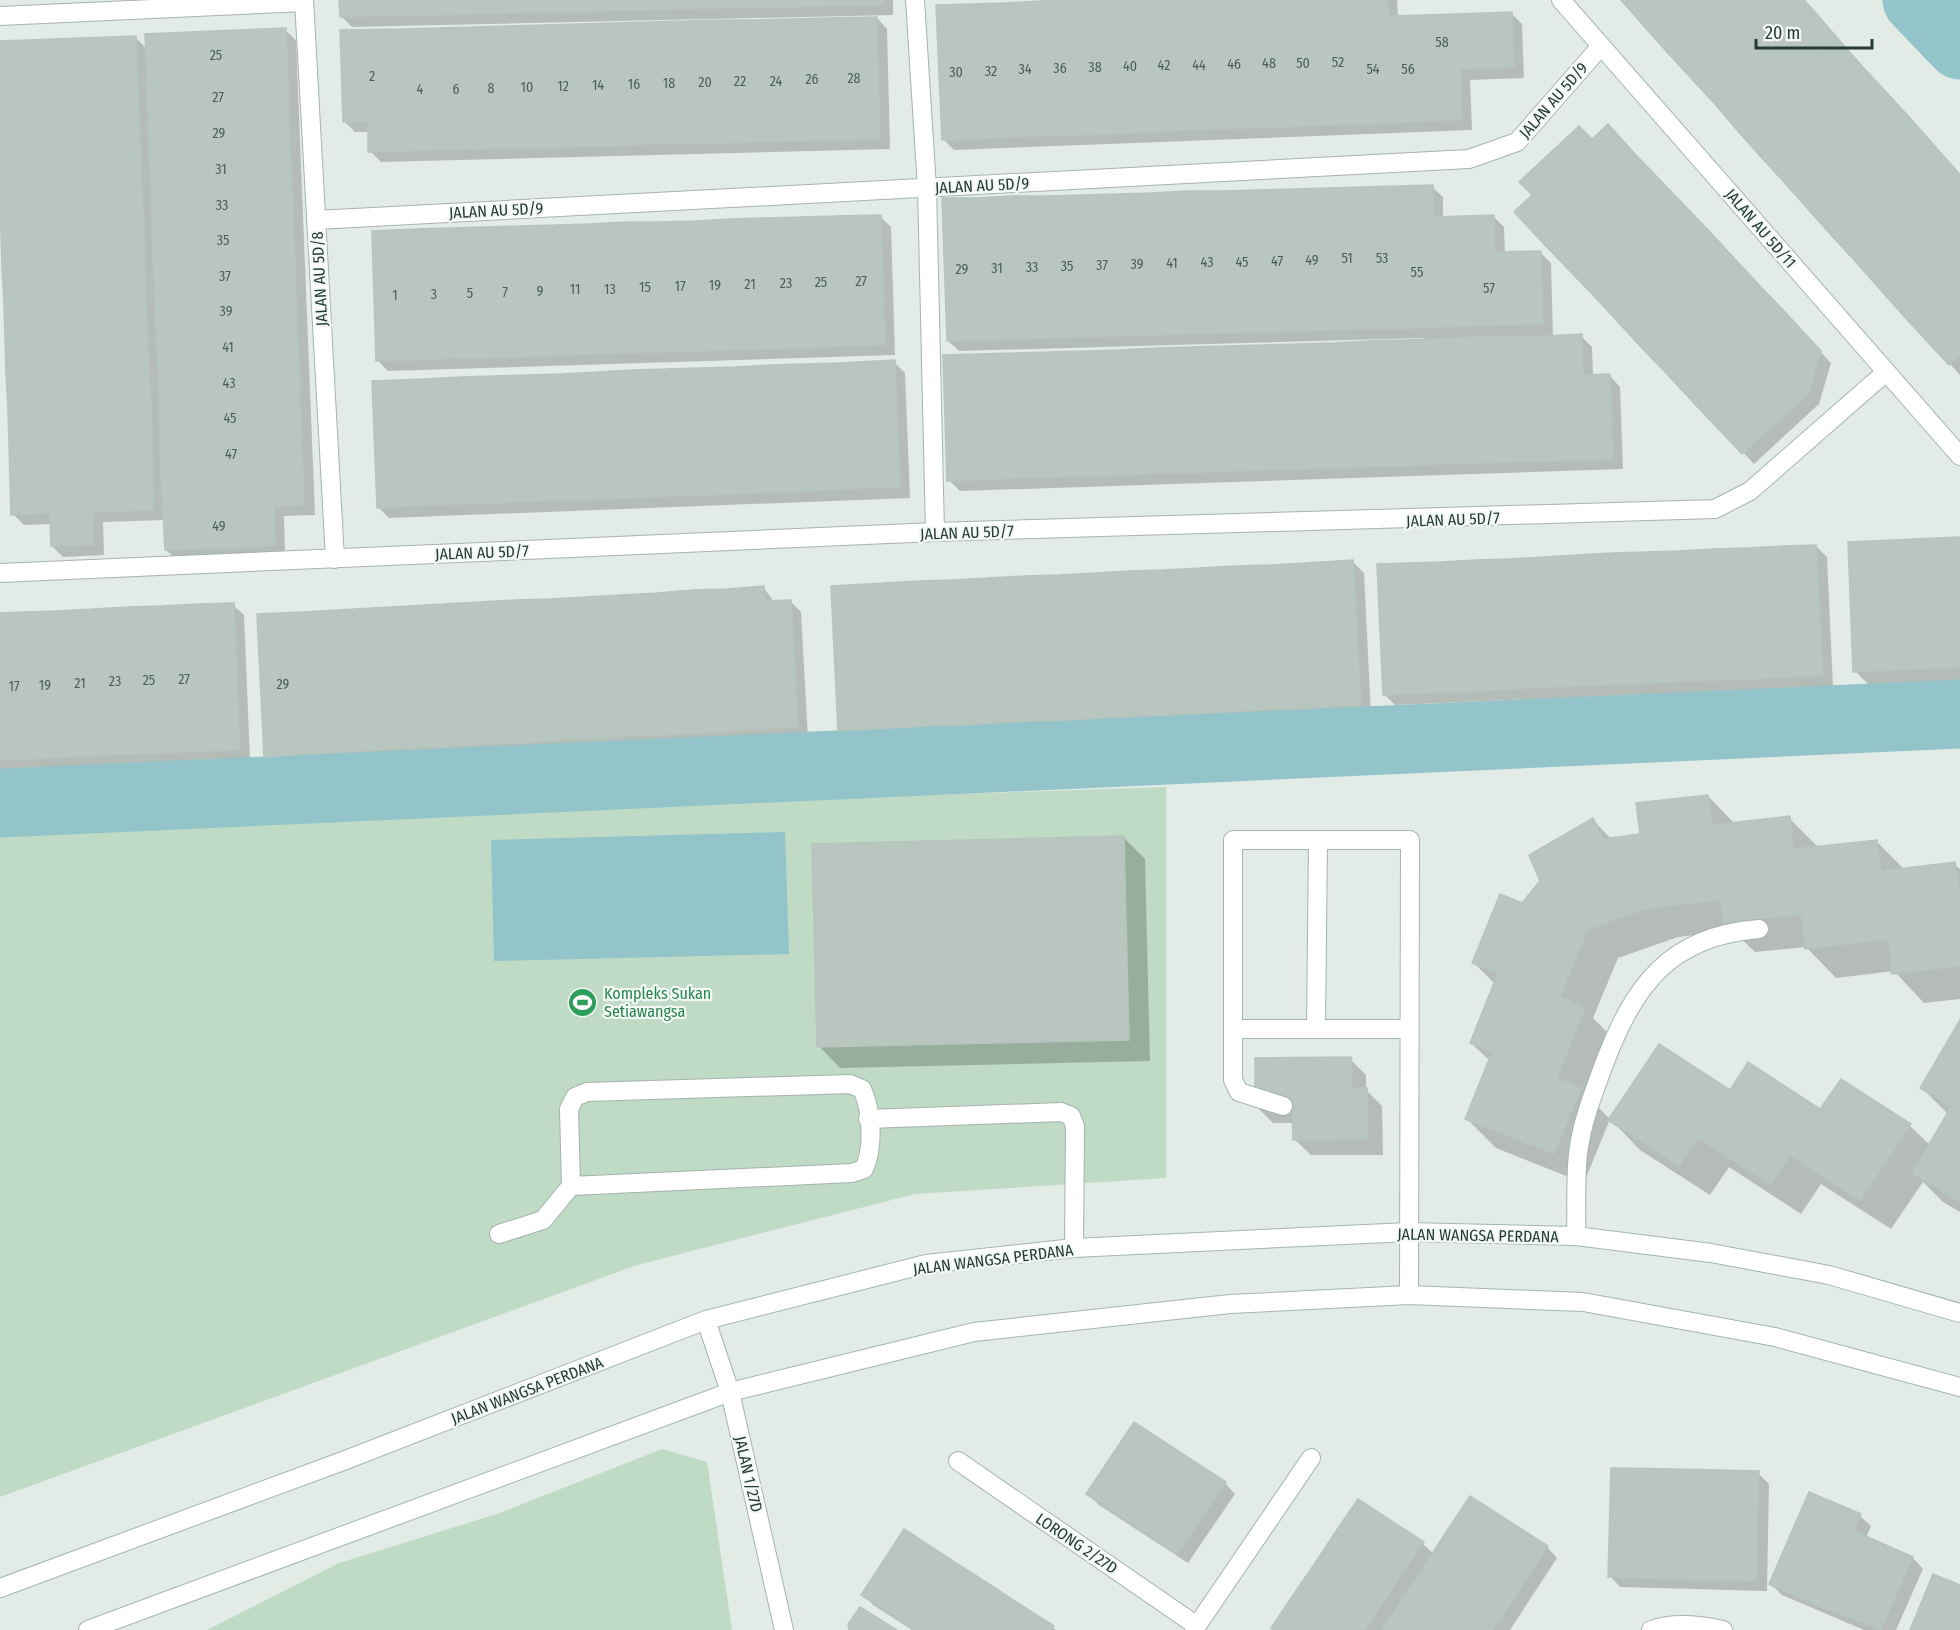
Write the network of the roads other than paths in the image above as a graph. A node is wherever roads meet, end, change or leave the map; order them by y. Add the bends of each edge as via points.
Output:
1 (915, 0) edge
2 (1561, 0) edge
3 (304, 1) edge
4 (0, 16) edge
5 (1601, 46) junction
6 (927, 188) junction
7 (316, 220) junction
8 (1886, 372) junction
9 (1960, 456) edge
10 (935, 532) junction
11 (335, 558) junction
12 (0, 573) edge
13 (1318, 840) junction
14 (1759, 929) dead end
15 (1316, 1028) junction
16 (1233, 1029) junction
17 (1409, 1029) junction
18 (1283, 1106) dead end
19 (868, 1119) junction
20 (571, 1186) junction
21 (1408, 1232) junction
22 (499, 1234) dead end
23 (1576, 1236) junction
24 (1074, 1248) junction
25 (1409, 1295) junction
26 (1960, 1314) edge
27 (706, 1320) junction
28 (1960, 1387) edge
29 (730, 1392) junction
30 (1311, 1458) dead end
31 (958, 1461) dead end
32 (0, 1588) edge
33 (1196, 1628) edge
34 (88, 1630) edge
35 (784, 1630) edge
36 (1651, 1630) edge
37 (1723, 1630) edge

1 - 6 street
2 - 5 street, JALAN AU 5D/11
3 - 4 street
3 - 7 street, JALAN AU 5D/8
5 - 6 street, JALAN AU 5D/9 via 1517,142 1469,159
5 - 8 street, JALAN AU 5D/11
6 - 7 street, JALAN AU 5D/9
6 - 10 street
7 - 11 street, JALAN AU 5D/8
8 - 9 street, JALAN AU 5D/11
8 - 10 street, JALAN AU 5D/7 via 1750,490 1715,509
10 - 11 street, JALAN AU 5D/7
11 - 12 street, JALAN AU 5D/7
13 - 15 street
13 - 16 street via 1233,840
13 - 17 street via 1410,840
14 - 23 street via 1733,931 1703,940 1645,983 1617,1032 1594,1091 1578,1153
15 - 16 street
15 - 17 street
16 - 18 street via 1233,1080 1239,1092
17 - 21 street
19 - 20 street via 869,1158 864,1169 852,1173
19 - 20 street via 868,1101 862,1089 850,1084 587,1092 574,1097 569,1109
19 - 24 street via 1061,1112 1071,1116 1075,1126
20 - 22 street via 543,1220
21 - 23 street, JALAN WANGSA PERDANA
21 - 24 street, JALAN WANGSA PERDANA
21 - 25 street
23 - 26 street, JALAN WANGSA PERDANA via 1711,1253 1829,1275
24 - 27 street, JALAN WANGSA PERDANA via 926,1264
25 - 28 street via 1583,1302 1775,1337
25 - 29 street via 1230,1304 974,1332
27 - 29 street, JALAN 1/27D
27 - 32 street, JALAN WANGSA PERDANA
29 - 34 street
29 - 35 street, JALAN 1/27D
30 - 33 street
31 - 33 street, LORONG 2/27D
36 - 37 street via 1705,1626

